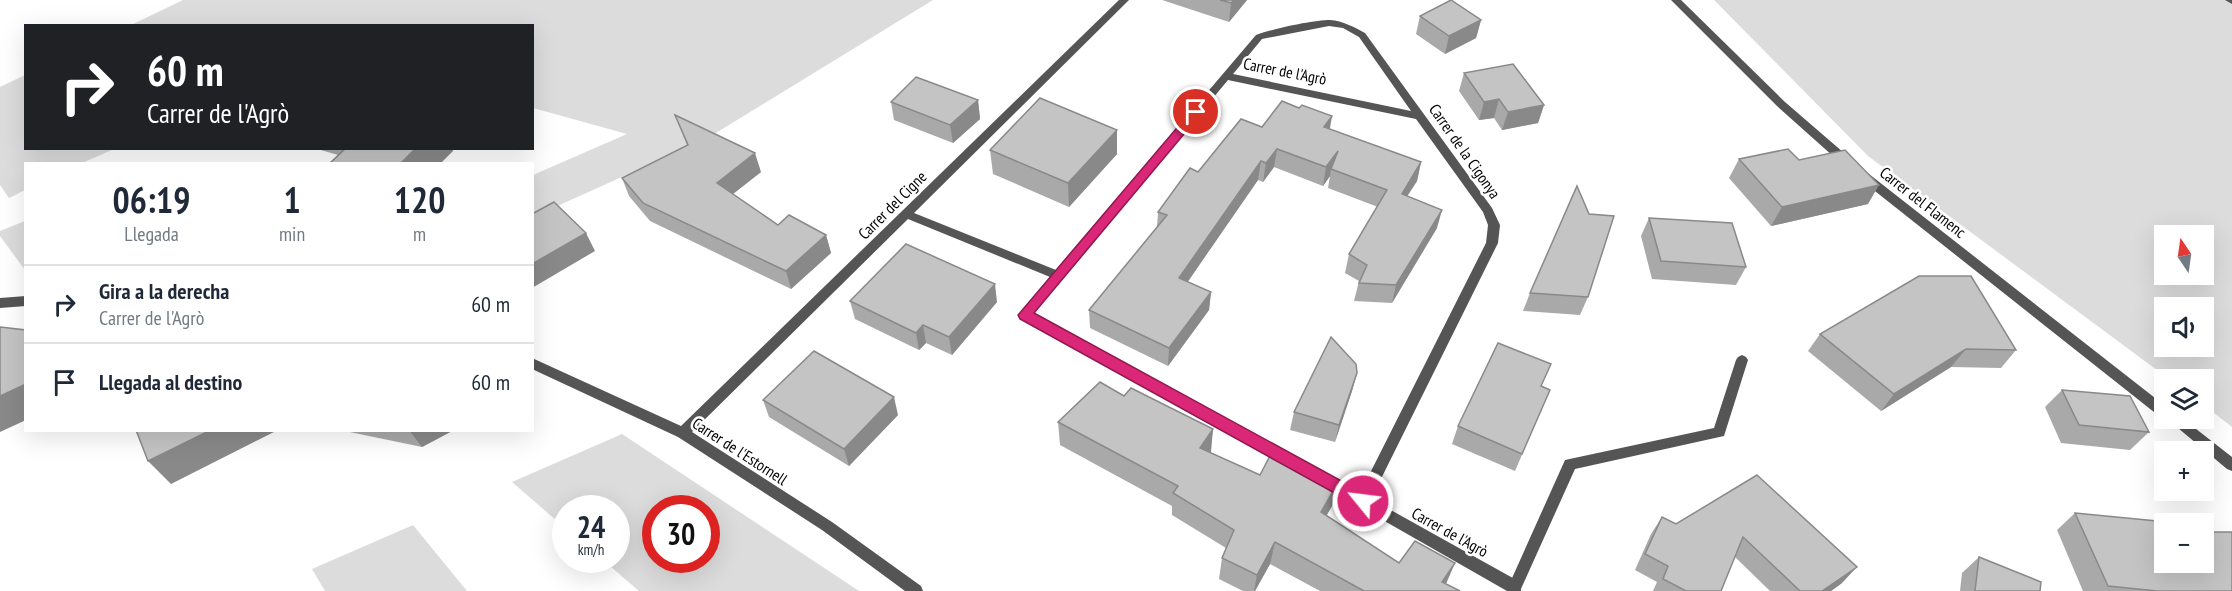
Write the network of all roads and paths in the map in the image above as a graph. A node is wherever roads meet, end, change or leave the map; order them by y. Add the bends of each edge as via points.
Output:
1 (1124, 0) edge
2 (1676, 0) edge
3 (1227, 76) junction
4 (1420, 116) junction
5 (907, 214) junction
6 (1058, 274) junction
7 (24, 301) edge
8 (0, 303) edge
9 (1742, 360) dead end
10 (534, 364) edge
11 (2154, 404) edge
12 (2186, 429) edge
13 (683, 433) junction
14 (1291, 462) edge
15 (2232, 465) edge
16 (1312, 473) edge
17 (1363, 501) junction
18 (1514, 589) edge
19 (916, 591) edge

1 - 5 street, Carrer del Cigne
2 - 11 street, Carrer del Flamenc via 1781,104 1881,191
3 - 4 street, Carrer de l'Agrò
3 - 4 street, Carrer de la Cigonya via 1259,38 1309,25 1347,26 1362,35
3 - 6 street, Carrer de l'Agrò
4 - 17 street, Carrer de la Cigonya via 1488,211 1494,225 1492,243
5 - 6 street
5 - 13 street, Carrer del Cigne
6 - 14 street, Carrer de l'Agrò via 1024,315
7 - 8 street
9 - 18 street via 1719,432 1570,464
10 - 13 street, Carrer de l'Estornell
12 - 15 street
13 - 19 street, Carrer de l'Estornell via 827,526
16 - 17 street, Carrer de l'Agrò
17 - 18 street, Carrer de l'Agrò

